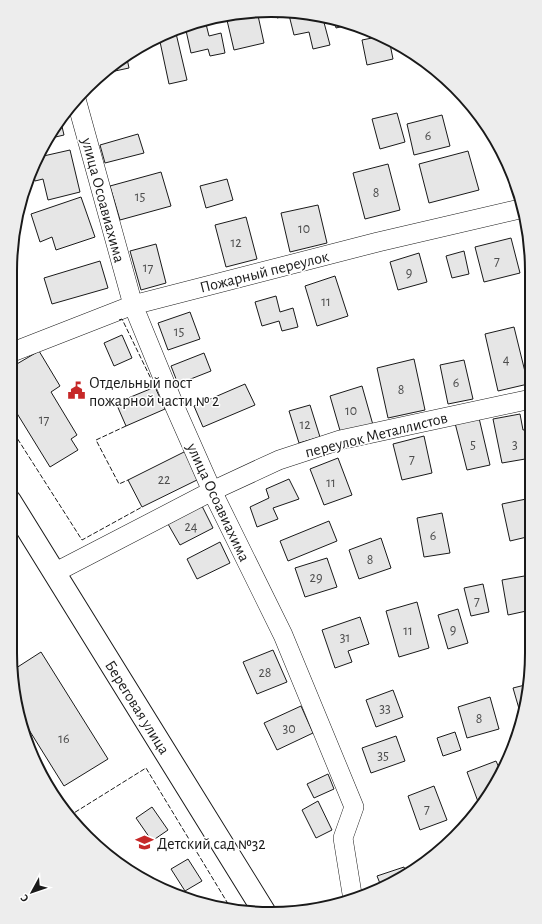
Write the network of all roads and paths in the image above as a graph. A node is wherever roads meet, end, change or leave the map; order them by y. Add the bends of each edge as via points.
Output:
1 (78, 106) edge
2 (517, 210) edge
3 (133, 305) junction
4 (17, 350) edge
5 (525, 400) edge
6 (212, 491) junction
7 (17, 512) edge
8 (54, 573) junction
9 (352, 894) edge
10 (261, 906) edge

1 - 3 street, улица Осоавиахима
2 - 3 street, Пожарный переулок via 370,244
3 - 4 street, Пожарный переулок
3 - 6 street, улица Осоавиахима
5 - 6 street, переулок Металлистов via 340,440 279,460
6 - 8 street, переулок Металлистов
6 - 9 street, улица Осоавиахима via 283,635 354,807 343,838
7 - 8 main road, Береговая улица
8 - 10 main road, Береговая улица

